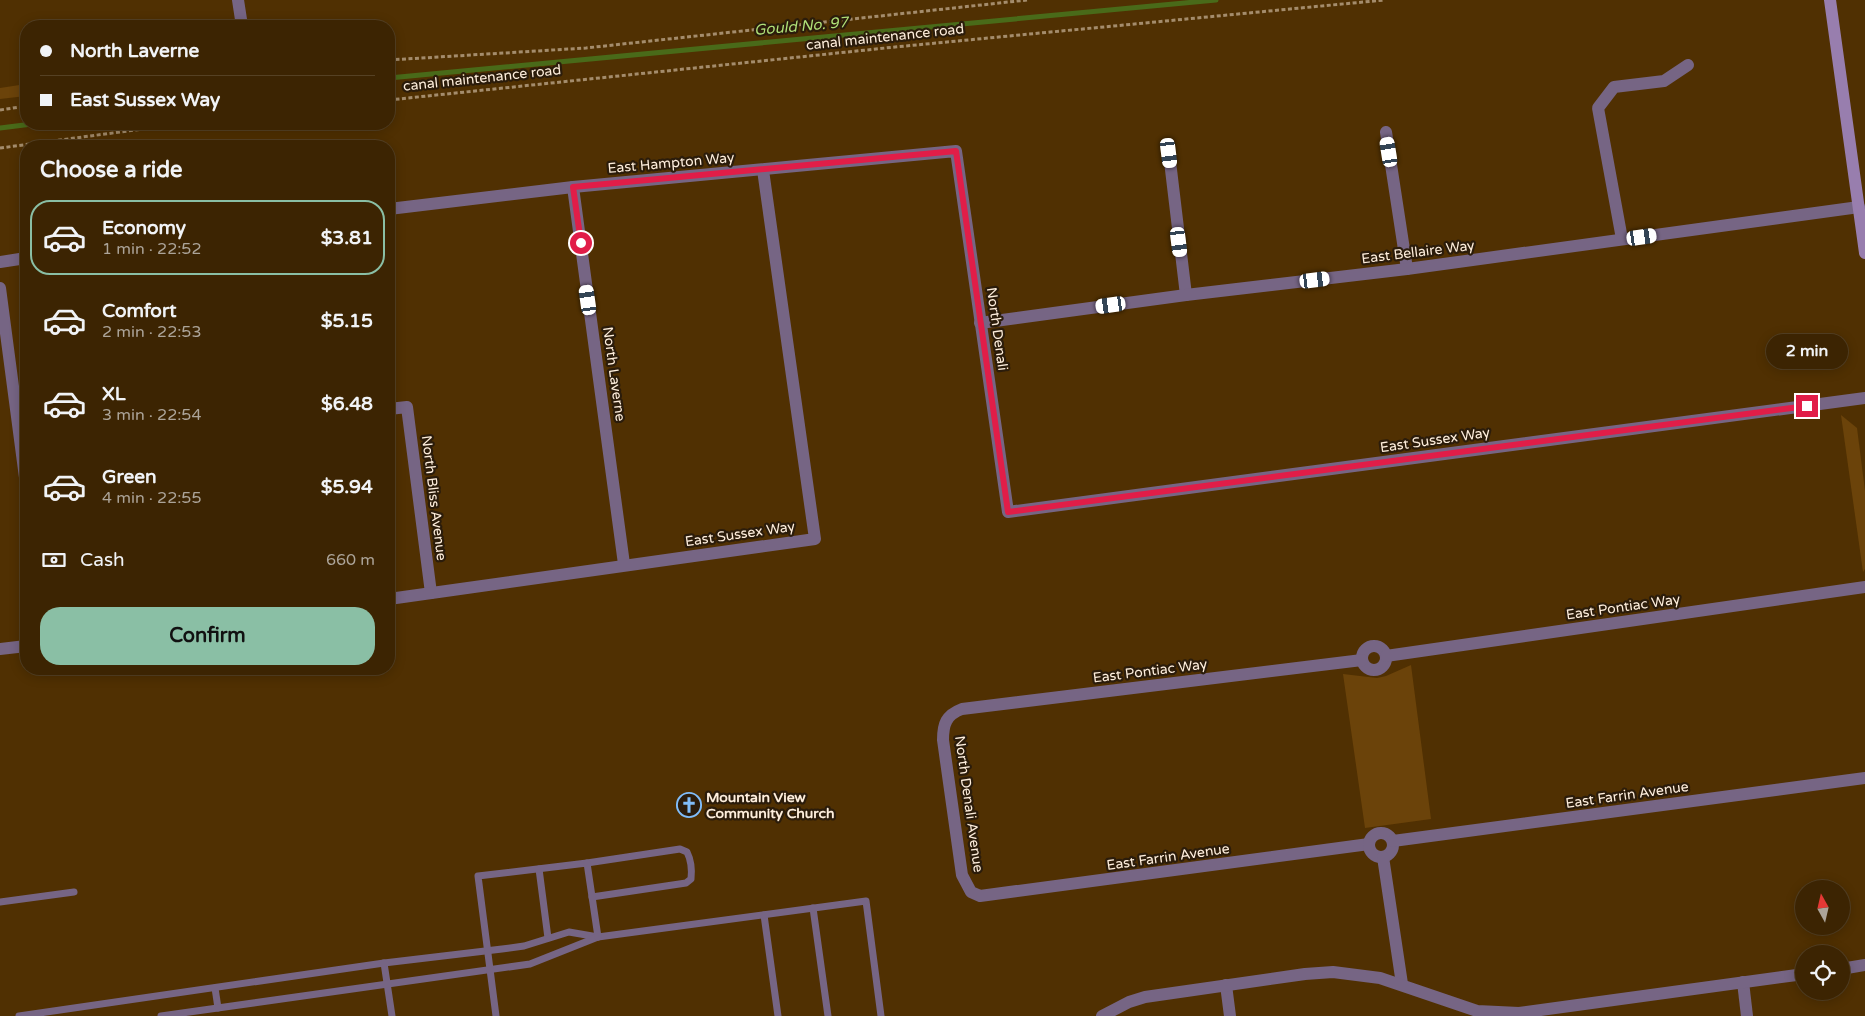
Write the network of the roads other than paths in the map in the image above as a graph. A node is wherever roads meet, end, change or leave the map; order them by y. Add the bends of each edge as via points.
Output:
1 (238, 0) edge
2 (1830, 0) edge
3 (241, 20) edge
4 (1688, 65) dead end
5 (1386, 132) dead end
6 (956, 151) joint
7 (1169, 153) dead end
8 (763, 170) junction
9 (573, 187) junction
10 (1859, 207) junction
11 (395, 208) edge
12 (1622, 240) junction
13 (1865, 253) edge
14 (20, 259) edge
15 (0, 262) edge
16 (1407, 269) junction
17 (0, 288) edge
18 (1186, 295) junction
19 (980, 323) junction
20 (1865, 398) edge
21 (395, 408) edge
22 (20, 429) edge
23 (1008, 512) joint
24 (624, 564) junction
25 (1865, 587) edge
26 (431, 593) junction
27 (395, 597) edge
28 (20, 647) edge
29 (0, 650) edge
30 (946, 720) joint
31 (1865, 778) edge
32 (1393, 841) junction
33 (1369, 844) junction
34 (1383, 857) junction
35 (587, 863) junction
36 (539, 869) junction
37 (74, 892) dead end
38 (971, 892) joint
39 (592, 897) junction
40 (0, 902) edge
41 (813, 908) junction
42 (764, 915) junction
43 (598, 937) junction
44 (548, 938) junction
45 (487, 951) junction
46 (384, 964) junction
47 (1865, 965) edge
48 (490, 968) junction
49 (1850, 968) edge
50 (1795, 975) edge
51 (1743, 982) junction
52 (388, 983) junction
53 (1402, 984) junction
54 (1226, 985) junction
55 (215, 988) junction
56 (218, 1008) junction
57 (1497, 1015) edge
58 (19, 1016) edge
59 (161, 1016) edge
60 (392, 1016) edge
61 (496, 1016) edge
62 (778, 1016) edge
63 (828, 1016) edge
64 (881, 1016) edge
65 (1102, 1016) edge
66 (1230, 1016) edge
67 (1747, 1016) edge

1 - 3 street
2 - 10 street
4 - 12 street via 1664,81 1614,88 1598,108
5 - 16 street
6 - 8 street, East Hampton Way
6 - 19 street, North Denali
7 - 18 street
8 - 9 street, East Hampton Way
8 - 24 street, East Sussex Way via 815,539
9 - 11 street, East Hampton Way
9 - 24 street, North Laverne
10 - 12 street, East Bellaire Way
10 - 13 street
12 - 16 street, East Bellaire Way
14 - 15 street
16 - 18 street, East Bellaire Way
17 - 22 street
18 - 19 street, East Bellaire Way
19 - 23 street, North Denali
20 - 23 street, East Sussex Way
21 - 26 street, North Bliss Avenue via 407,407
24 - 26 street, East Sussex Way
25 - 30 street, East Pontiac Way via 1386,656 1385,664 1376,670 1368,669 1362,660 962,710 953,712
26 - 27 street, East Sussex Way
28 - 29 street
30 - 38 street, North Denali Avenue via 943,740 962,875
31 - 32 street, East Farrin Avenue
32 - 33 street via 1387,834 1380,833 1373,836
32 - 34 street via 1392,851
33 - 34 street via 1372,853
33 - 38 street, East Farrin Avenue via 991,896
34 - 53 street
35 - 36 lane
35 - 39 lane
35 - 39 lane via 680,849 690,858 692,874 686,883
36 - 44 lane
36 - 45 lane via 478,876
37 - 40 lane
39 - 43 lane
41 - 42 lane
41 - 63 lane
41 - 64 lane via 866,901
42 - 43 lane
42 - 62 lane
43 - 44 lane via 569,932
43 - 48 lane via 530,964
44 - 45 lane via 524,946
45 - 46 lane
45 - 48 lane
46 - 52 lane
46 - 55 lane
47 - 49 street
48 - 52 lane
48 - 61 lane
50 - 51 street
51 - 57 street
51 - 67 street
52 - 56 lane
52 - 60 lane
53 - 54 street via 1366,975 1333,972
53 - 57 street via 1455,1004
54 - 65 street via 1145,997
54 - 66 street
55 - 56 lane
55 - 58 lane
56 - 59 lane

